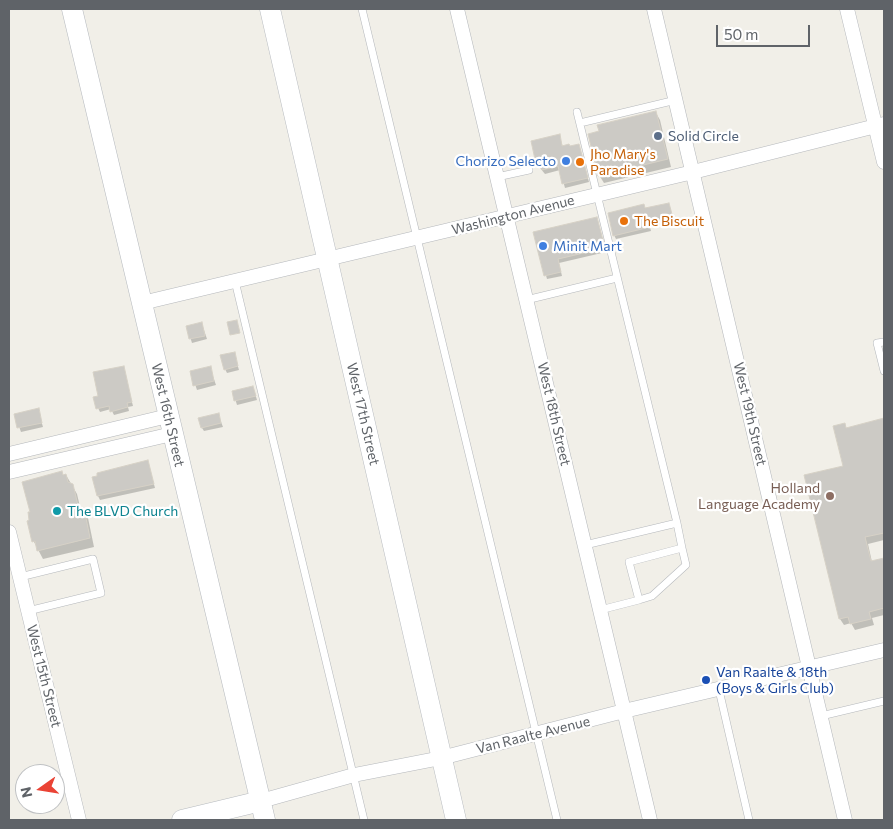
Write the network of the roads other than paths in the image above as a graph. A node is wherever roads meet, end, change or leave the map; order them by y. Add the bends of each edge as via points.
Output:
1 (72, 9) edge
2 (270, 9) edge
3 (362, 9) edge
4 (457, 9) edge
5 (654, 9) edge
6 (847, 9) edge
7 (676, 100) junction
8 (578, 112) dead end
9 (580, 123) junction
10 (880, 125) edge
11 (884, 162) edge
12 (529, 170) dead end
13 (693, 172) junction
14 (497, 177) junction
15 (597, 194) junction
16 (507, 217) junction
17 (418, 238) junction
18 (328, 260) junction
19 (618, 278) junction
20 (235, 282) junction
21 (526, 300) junction
22 (142, 303) junction
23 (884, 342) edge
24 (884, 371) edge
25 (170, 425) junction
26 (9, 454) edge
27 (9, 472) edge
28 (677, 523) junction
29 (9, 532) edge
30 (584, 545) junction
31 (682, 548) junction
32 (20, 578) junction
33 (638, 600) junction
34 (600, 610) junction
35 (28, 612) junction
36 (884, 650) edge
37 (810, 668) junction
38 (719, 690) junction
39 (884, 700) edge
40 (624, 712) junction
41 (821, 716) junction
42 (536, 735) junction
43 (441, 758) junction
44 (354, 776) junction
45 (263, 811) edge
46 (79, 820) edge
47 (182, 820) edge
48 (364, 820) edge
49 (456, 820) edge
50 (557, 820) edge
51 (650, 820) edge
52 (750, 820) edge
53 (845, 820) edge

1 - 22 street, West 16th Street
2 - 18 street, West 17th Street
3 - 17 lane
4 - 14 street, West 18th Street
5 - 7 street, West 19th Street
6 - 10 street
7 - 9 lane
7 - 13 street, West 19th Street
8 - 9 lane
9 - 15 lane
10 - 11 street
10 - 13 street, Washington Avenue
12 - 14 lane
13 - 15 street, Washington Avenue
13 - 37 street, West 19th Street
14 - 16 street, West 18th Street
15 - 16 street, Washington Avenue
15 - 19 lane
16 - 17 street, Washington Avenue
16 - 21 street, West 18th Street
17 - 18 street, Washington Avenue
17 - 42 lane
18 - 20 street, Washington Avenue
18 - 43 street, West 17th Street
19 - 21 lane
19 - 28 lane
20 - 22 street, Washington Avenue
20 - 44 lane
21 - 30 street, West 18th Street
22 - 25 street, West 16th Street
23 - 24 lane via 877,344
25 - 26 street
25 - 27 street
25 - 45 street, West 16th Street
28 - 30 lane
28 - 31 lane
29 - 32 street, West 15th Street
30 - 34 street, West 18th Street
31 - 33 lane via 686,565 652,596
31 - 33 lane via 629,562
32 - 35 street, West 15th Street
32 - 35 lane via 93,559 102,593
33 - 34 lane
34 - 40 street, West 18th Street
35 - 46 street, West 15th Street
36 - 37 street, Van Raalte Avenue
37 - 38 street, Van Raalte Avenue
37 - 41 street, West 19th Street
38 - 40 street, Van Raalte Avenue
38 - 52 lane
39 - 41 lane
40 - 42 street, Van Raalte Avenue
40 - 51 street, West 18th Street
41 - 53 street, West 19th Street
42 - 43 street, Van Raalte Avenue
42 - 50 lane
43 - 44 street, Van Raalte Avenue
43 - 49 street, West 17th Street
44 - 45 street, Van Raalte Avenue
44 - 48 lane
45 - 47 street, Van Raalte Avenue

